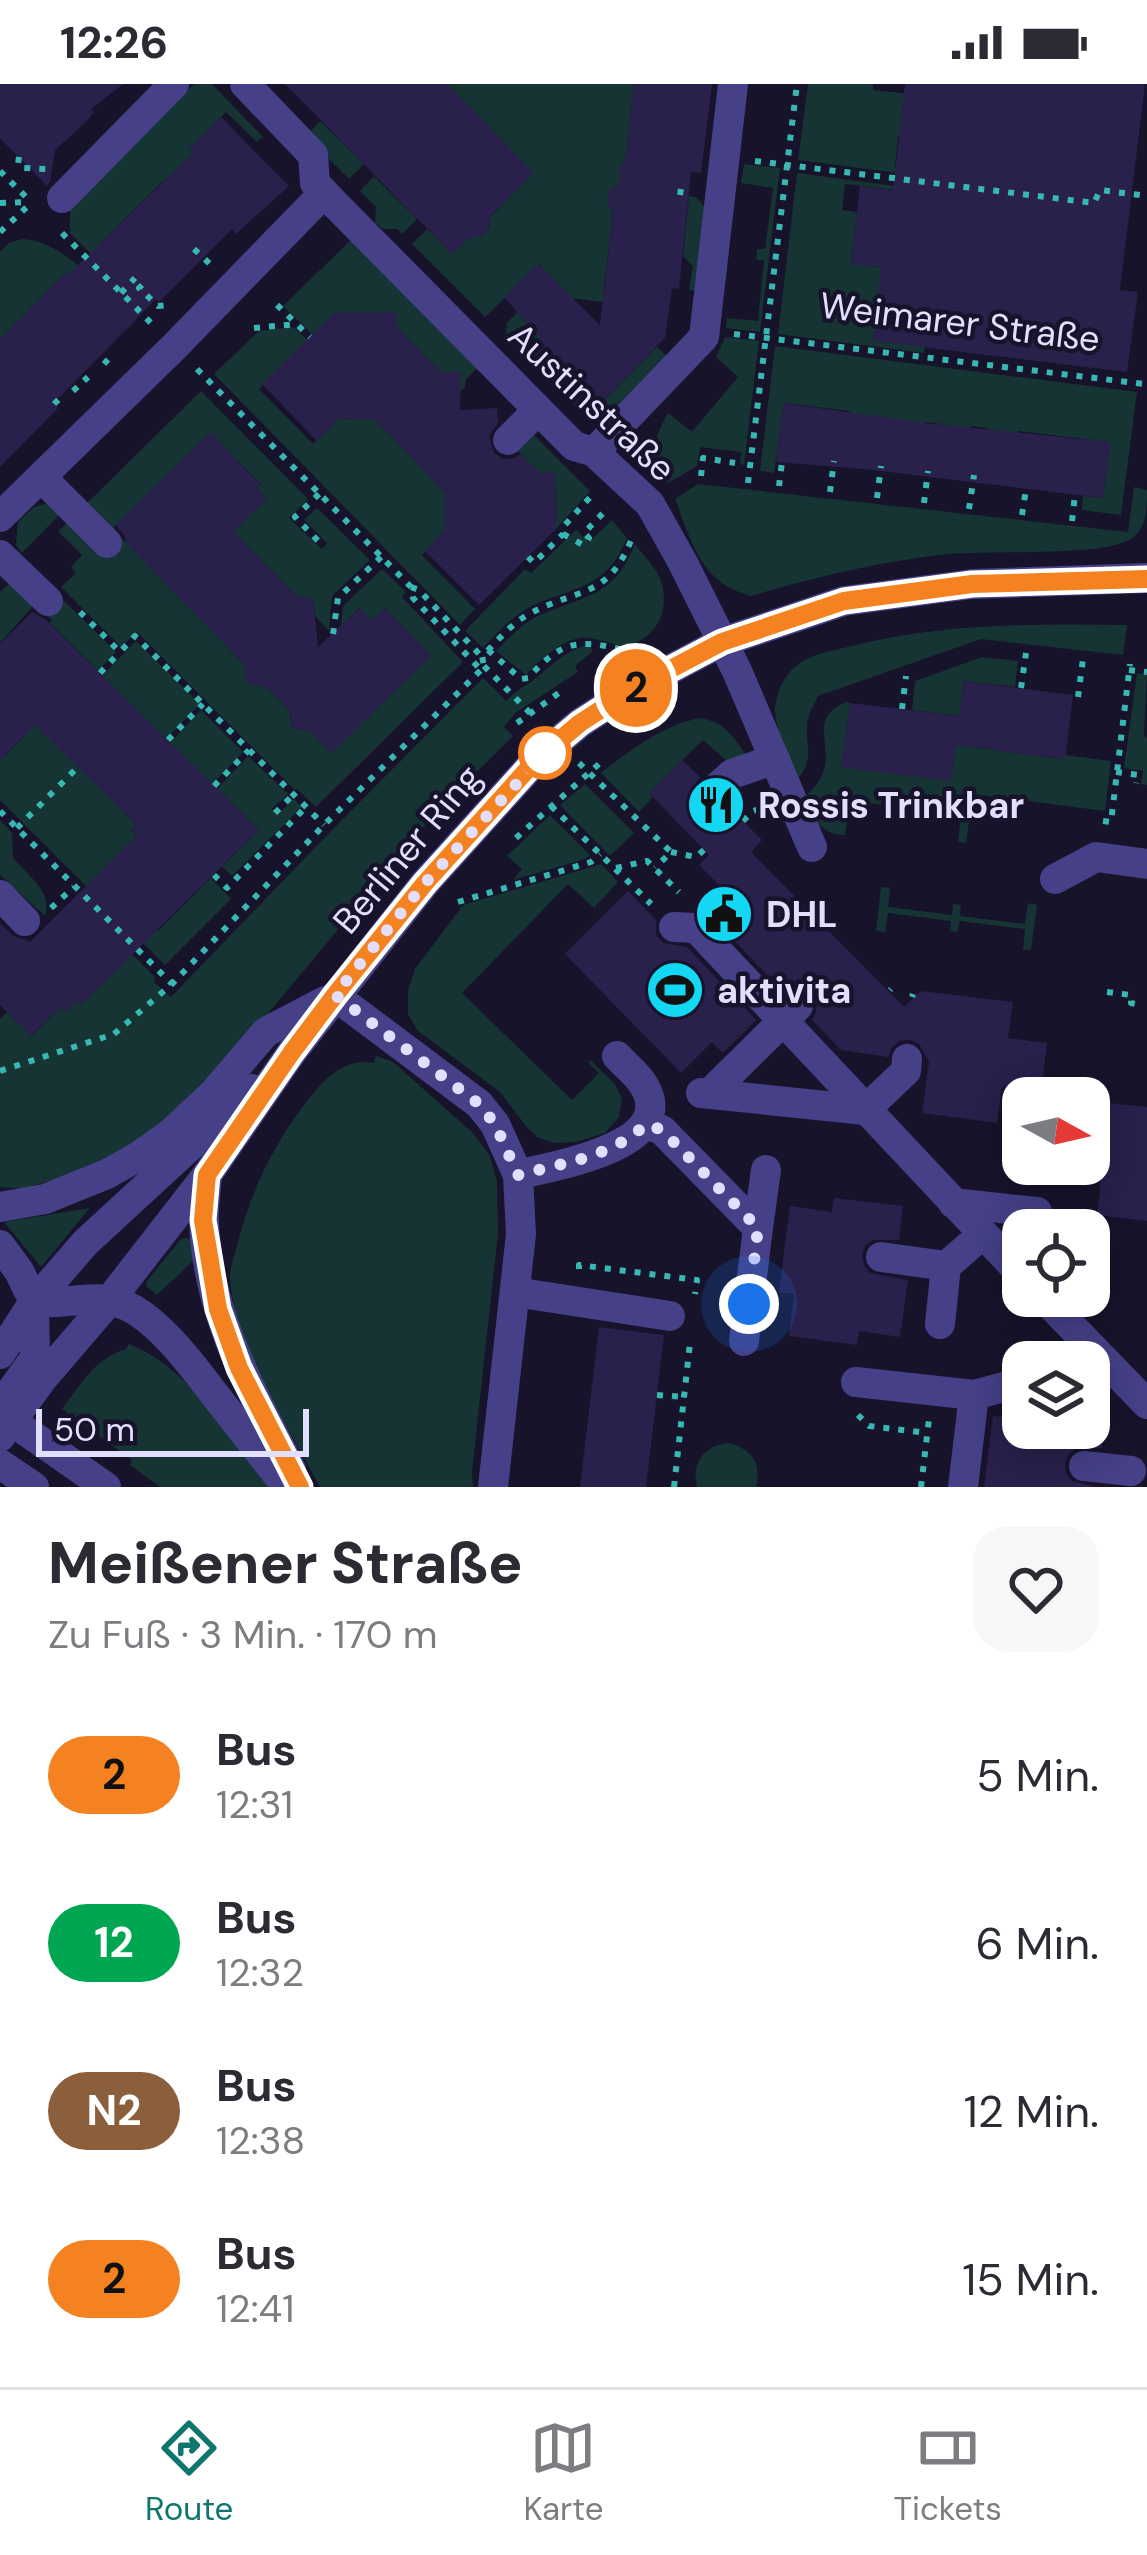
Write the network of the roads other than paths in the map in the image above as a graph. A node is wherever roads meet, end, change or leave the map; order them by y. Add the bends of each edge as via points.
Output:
1 (174, 84) edge
2 (245, 84) edge
3 (734, 84) edge
4 (324, 193) junction
5 (46, 205) road end
6 (538, 410) junction
7 (508, 440) dead end
8 (594, 452) junction
9 (41, 477) junction
10 (0, 517) edge
11 (107, 543) dead end
12 (0, 555) edge
13 (1147, 578) edge
14 (62, 604) road end
15 (722, 642) junction
16 (775, 760) junction
17 (713, 790) dead end
18 (812, 848) dead end
19 (1147, 864) edge
20 (1055, 879) dead end
21 (0, 895) edge
22 (694, 919) road end
23 (36, 920) road end
24 (759, 992) junction
25 (335, 995) junction
26 (292, 1052) junction
27 (617, 1056) dead end
28 (898, 1065) dead end
29 (865, 1110) junction
30 (646, 1124) junction
31 (766, 1170) dead end
32 (207, 1175) junction
33 (518, 1175) junction
34 (953, 1202) junction
35 (0, 1207) edge
36 (1002, 1210) edge
37 (758, 1228) junction
38 (983, 1234) junction
39 (0, 1245) edge
40 (1002, 1254) edge
41 (881, 1257) dead end
42 (946, 1266) junction
43 (515, 1292) junction
44 (109, 1301) junction
45 (34, 1302) junction
46 (670, 1316) dead end
47 (1059, 1317) edge
48 (940, 1324) dead end
49 (744, 1341) dead end
50 (1077, 1341) edge
51 (0, 1354) edge
52 (1135, 1381) edge
53 (856, 1382) dead end
54 (1002, 1388) edge
55 (974, 1395) junction
56 (1147, 1404) edge
57 (0, 1409) edge
58 (0, 1437) edge
59 (0, 1464) edge
60 (1084, 1466) dead end
61 (1136, 1472) edge
62 (34, 1487) edge
63 (106, 1487) edge
64 (287, 1487) edge
65 (300, 1487) edge
66 (493, 1487) edge
67 (963, 1487) edge

1 - 5 street
2 - 4 street, Austinstraße via 313,155
3 - 8 street via 704,338
4 - 6 street, Austinstraße
4 - 9 street
6 - 7 street
6 - 8 street, Austinstraße via 574,446
8 - 15 street, Austinstraße via 650,504
9 - 10 street
9 - 11 street
12 - 14 street
13 - 15 street, Berliner Ring via 972,584 844,601
15 - 16 street, Austinstraße
15 - 25 street, Berliner Ring via 631,690 536,760
16 - 17 street via 732,774
16 - 18 street, Austinstraße
19 - 20 street via 1096,857
21 - 23 street
22 - 24 street
24 - 29 street via 825,1050
24 - 29 street via 705,1093
25 - 26 street, Berliner Ring
25 - 33 street via 479,1104
25 - 35 street, Berliner Ring via 266,1032 213,1094 139,1156 45,1199
26 - 32 street, Berliner Ring
26 - 45 street, Berliner Ring via 85,1243
27 - 30 street via 643,1083 651,1103
28 - 29 street
29 - 34 street
30 - 33 street via 607,1151
30 - 37 street via 662,1130
31 - 37 street
32 - 44 street, Berliner Ring
32 - 65 street via 203,1220 218,1309
33 - 43 street
34 - 36 street
34 - 38 street
37 - 49 street
38 - 40 street
38 - 42 street
39 - 45 street
41 - 42 street
42 - 48 street
43 - 46 street
43 - 66 street
44 - 45 street
44 - 58 street, Berliner Ring
44 - 64 street via 128,1306 187,1359
45 - 51 street, Berliner Ring
45 - 57 street via 34,1358
47 - 50 street
52 - 56 street
53 - 55 street
54 - 55 street
55 - 67 street
57 - 63 street
59 - 62 street
60 - 61 street

